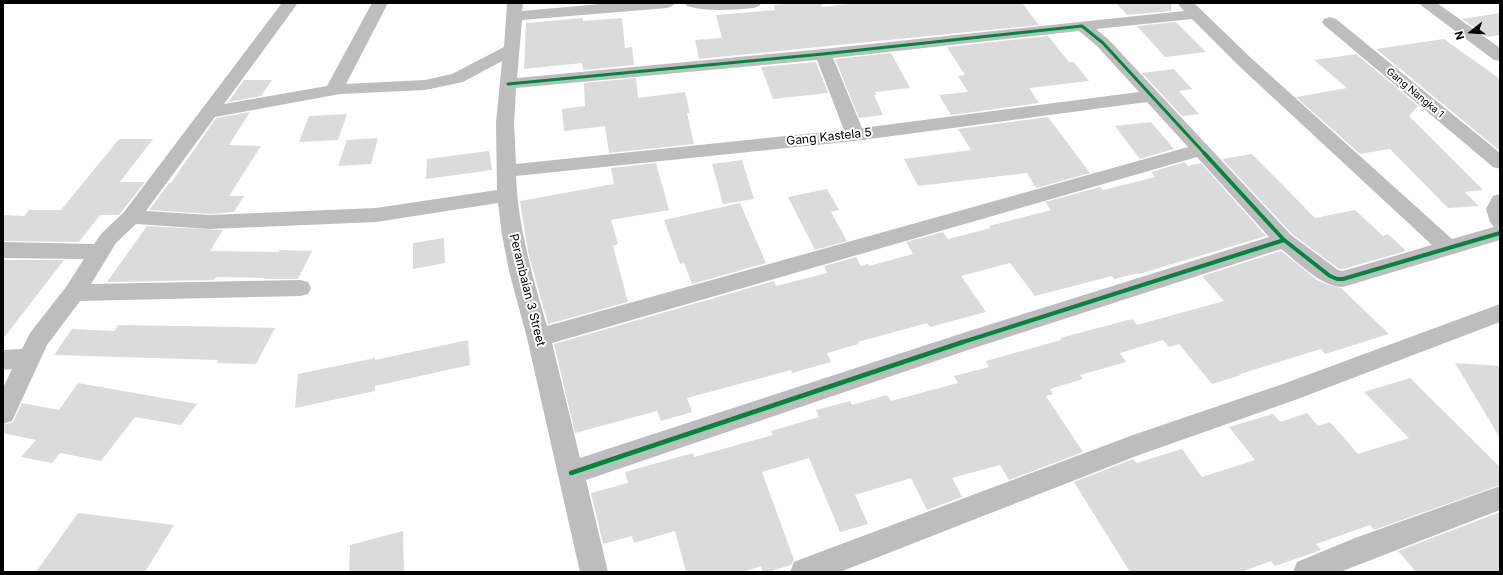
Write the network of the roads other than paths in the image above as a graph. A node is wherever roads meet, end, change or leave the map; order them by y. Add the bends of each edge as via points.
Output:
1 (290, 3) edge
2 (380, 3) edge
3 (667, 3) edge
4 (692, 3) edge
5 (754, 3) edge
6 (1426, 3) edge
7 (1191, 8) edge
8 (514, 9) edge
9 (1330, 22) dead end
10 (1082, 26) junction
11 (512, 49) junction
12 (823, 54) junction
13 (1500, 56) edge
14 (508, 84) junction
15 (333, 91) junction
16 (1151, 96) junction
17 (207, 113) junction
18 (856, 135) junction
19 (1202, 149) junction
20 (1500, 163) edge
21 (506, 171) junction
22 (507, 195) junction
23 (1500, 201) edge
24 (131, 217) junction
25 (1500, 222) edge
26 (1500, 234) edge
27 (1284, 240) junction
28 (1448, 248) junction
29 (3, 250) edge
30 (100, 252) junction
31 (300, 288) dead end
32 (74, 293) junction
33 (1500, 314) edge
34 (539, 338) junction
35 (28, 358) junction
36 (3, 360) edge
37 (3, 413) edge
38 (571, 473) junction
39 (1500, 498) edge
40 (594, 572) edge
41 (804, 572) edge
42 (1307, 572) edge

1 - 17 street
2 - 15 street
3 - 8 street
4 - 5 street via 718,6
6 - 13 street
7 - 10 street
7 - 28 street via 1245,62
8 - 11 street, Perambaian 3 Street
9 - 20 street, Gang Nangka 1
10 - 12 street
10 - 16 street via 1103,43
11 - 14 street, Perambaian 3 Street
11 - 15 street via 457,78 425,85
12 - 14 street
12 - 18 street
14 - 21 street, Perambaian 3 Street via 505,123
15 - 17 street
16 - 18 street, Gang Kastela 5
16 - 19 street
17 - 24 street
18 - 21 street, Gang Kastela 5
19 - 27 street
19 - 34 street
21 - 22 street, Perambaian 3 Street
22 - 24 street via 376,215 210,222
22 - 34 street, Perambaian 3 Street via 512,236
23 - 25 street via 1496,209
24 - 30 street via 109,238
26 - 28 street
27 - 28 street via 1337,279
27 - 38 street via 966,341
29 - 30 street
30 - 32 street
31 - 32 street
32 - 35 street via 38,340
33 - 41 street via 1133,446
34 - 38 street, Perambaian 3 Street
35 - 36 street
35 - 37 street
38 - 40 street, Perambaian 3 Street
39 - 42 street

